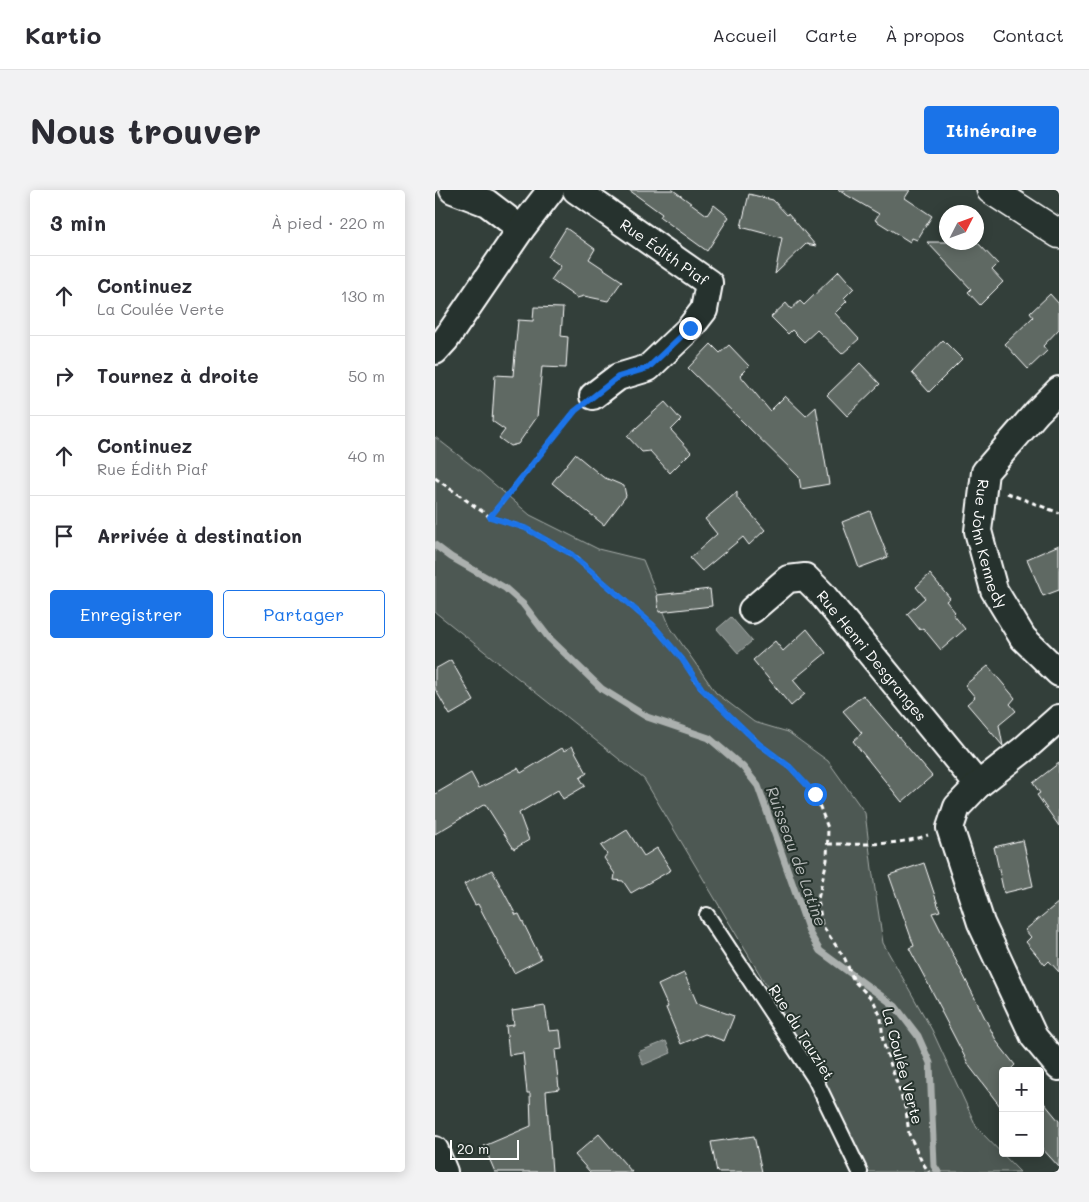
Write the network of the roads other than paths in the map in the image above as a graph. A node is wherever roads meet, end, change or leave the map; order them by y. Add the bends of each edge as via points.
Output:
1 (453, 190) edge
2 (551, 190) edge
3 (576, 190) edge
4 (991, 190) edge
5 (521, 229) junction
6 (1059, 234) edge
7 (435, 351) edge
8 (1059, 390) edge
9 (593, 396) road end
10 (752, 610) dead end
11 (1059, 673) edge
12 (1059, 718) edge
13 (979, 784) junction
14 (707, 915) dead end
15 (1059, 1067) edge
16 (435, 1150) edge
17 (444, 1172) edge
18 (860, 1172) edge

1 - 5 street via 487,203
2 - 5 street
3 - 9 street, Rue Édith Piaf via 709,284 704,310 690,328 648,368 618,377
4 - 6 street
5 - 7 street
8 - 11 street, Rue John Kennedy via 985,472 978,531 994,590 1023,638
10 - 13 street, Rue Henri Desgranges via 788,579 805,578 821,593
12 - 13 street
13 - 15 street via 957,807 950,828 981,924 1033,1037
14 - 18 lane, Rue du Tauziet via 815,1079
16 - 17 street

